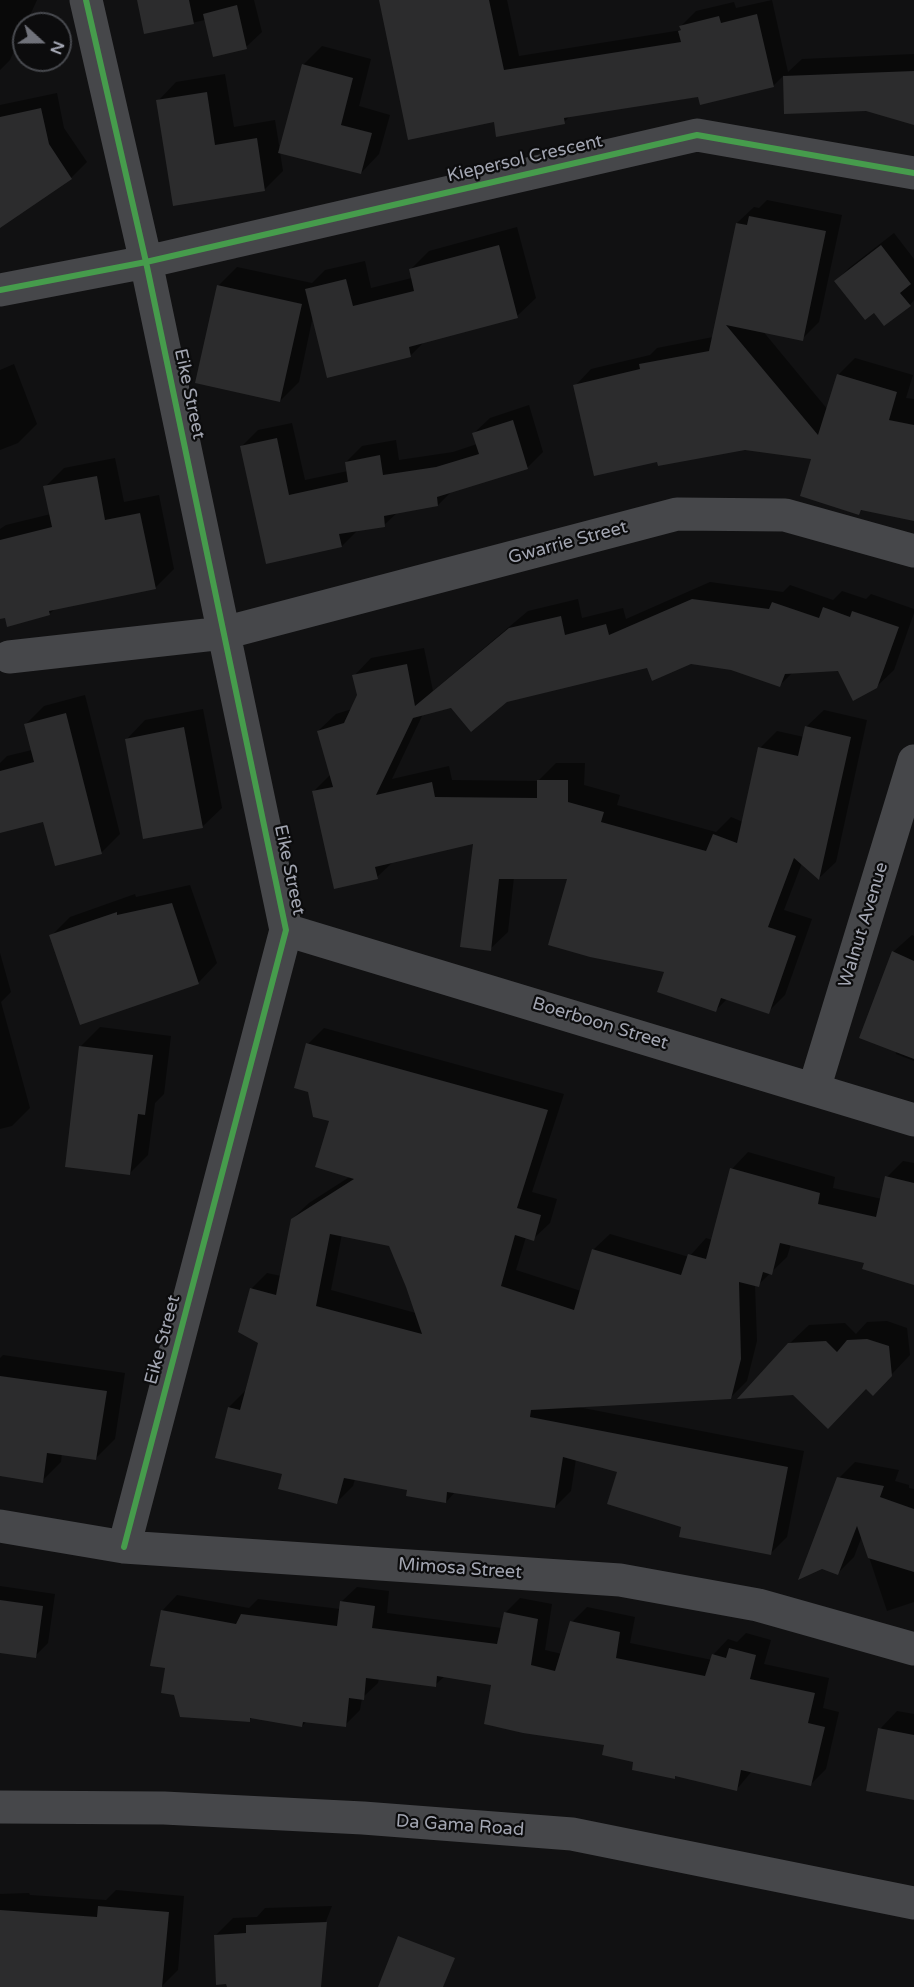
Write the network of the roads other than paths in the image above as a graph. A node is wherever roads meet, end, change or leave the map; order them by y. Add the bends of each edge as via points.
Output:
1 (86, 0) edge
2 (914, 173) edge
3 (146, 262) junction
4 (0, 290) edge
5 (914, 551) edge
6 (224, 633) junction
7 (9, 657) dead end
8 (914, 761) edge
9 (286, 930) junction
10 (814, 1089) junction
11 (914, 1120) edge
12 (0, 1526) edge
13 (124, 1547) junction
14 (914, 1649) edge
15 (0, 1807) edge
16 (914, 1903) edge

1 - 3 street, Eike Street
2 - 3 street, Kiepersol Crescent via 697,135
3 - 4 street
3 - 6 street, Eike Street
5 - 6 street, Gwarrie Street via 785,515 677,514
6 - 7 street
6 - 9 street, Eike Street
8 - 10 street, Walnut Avenue
9 - 10 street, Boerboon Street
9 - 13 street, Eike Street
10 - 11 street, Boerboon Street
12 - 13 street, Mimosa Street
13 - 14 street, Mimosa Street via 620,1580 758,1605
15 - 16 street, Da Gama Road via 164,1808 572,1834

